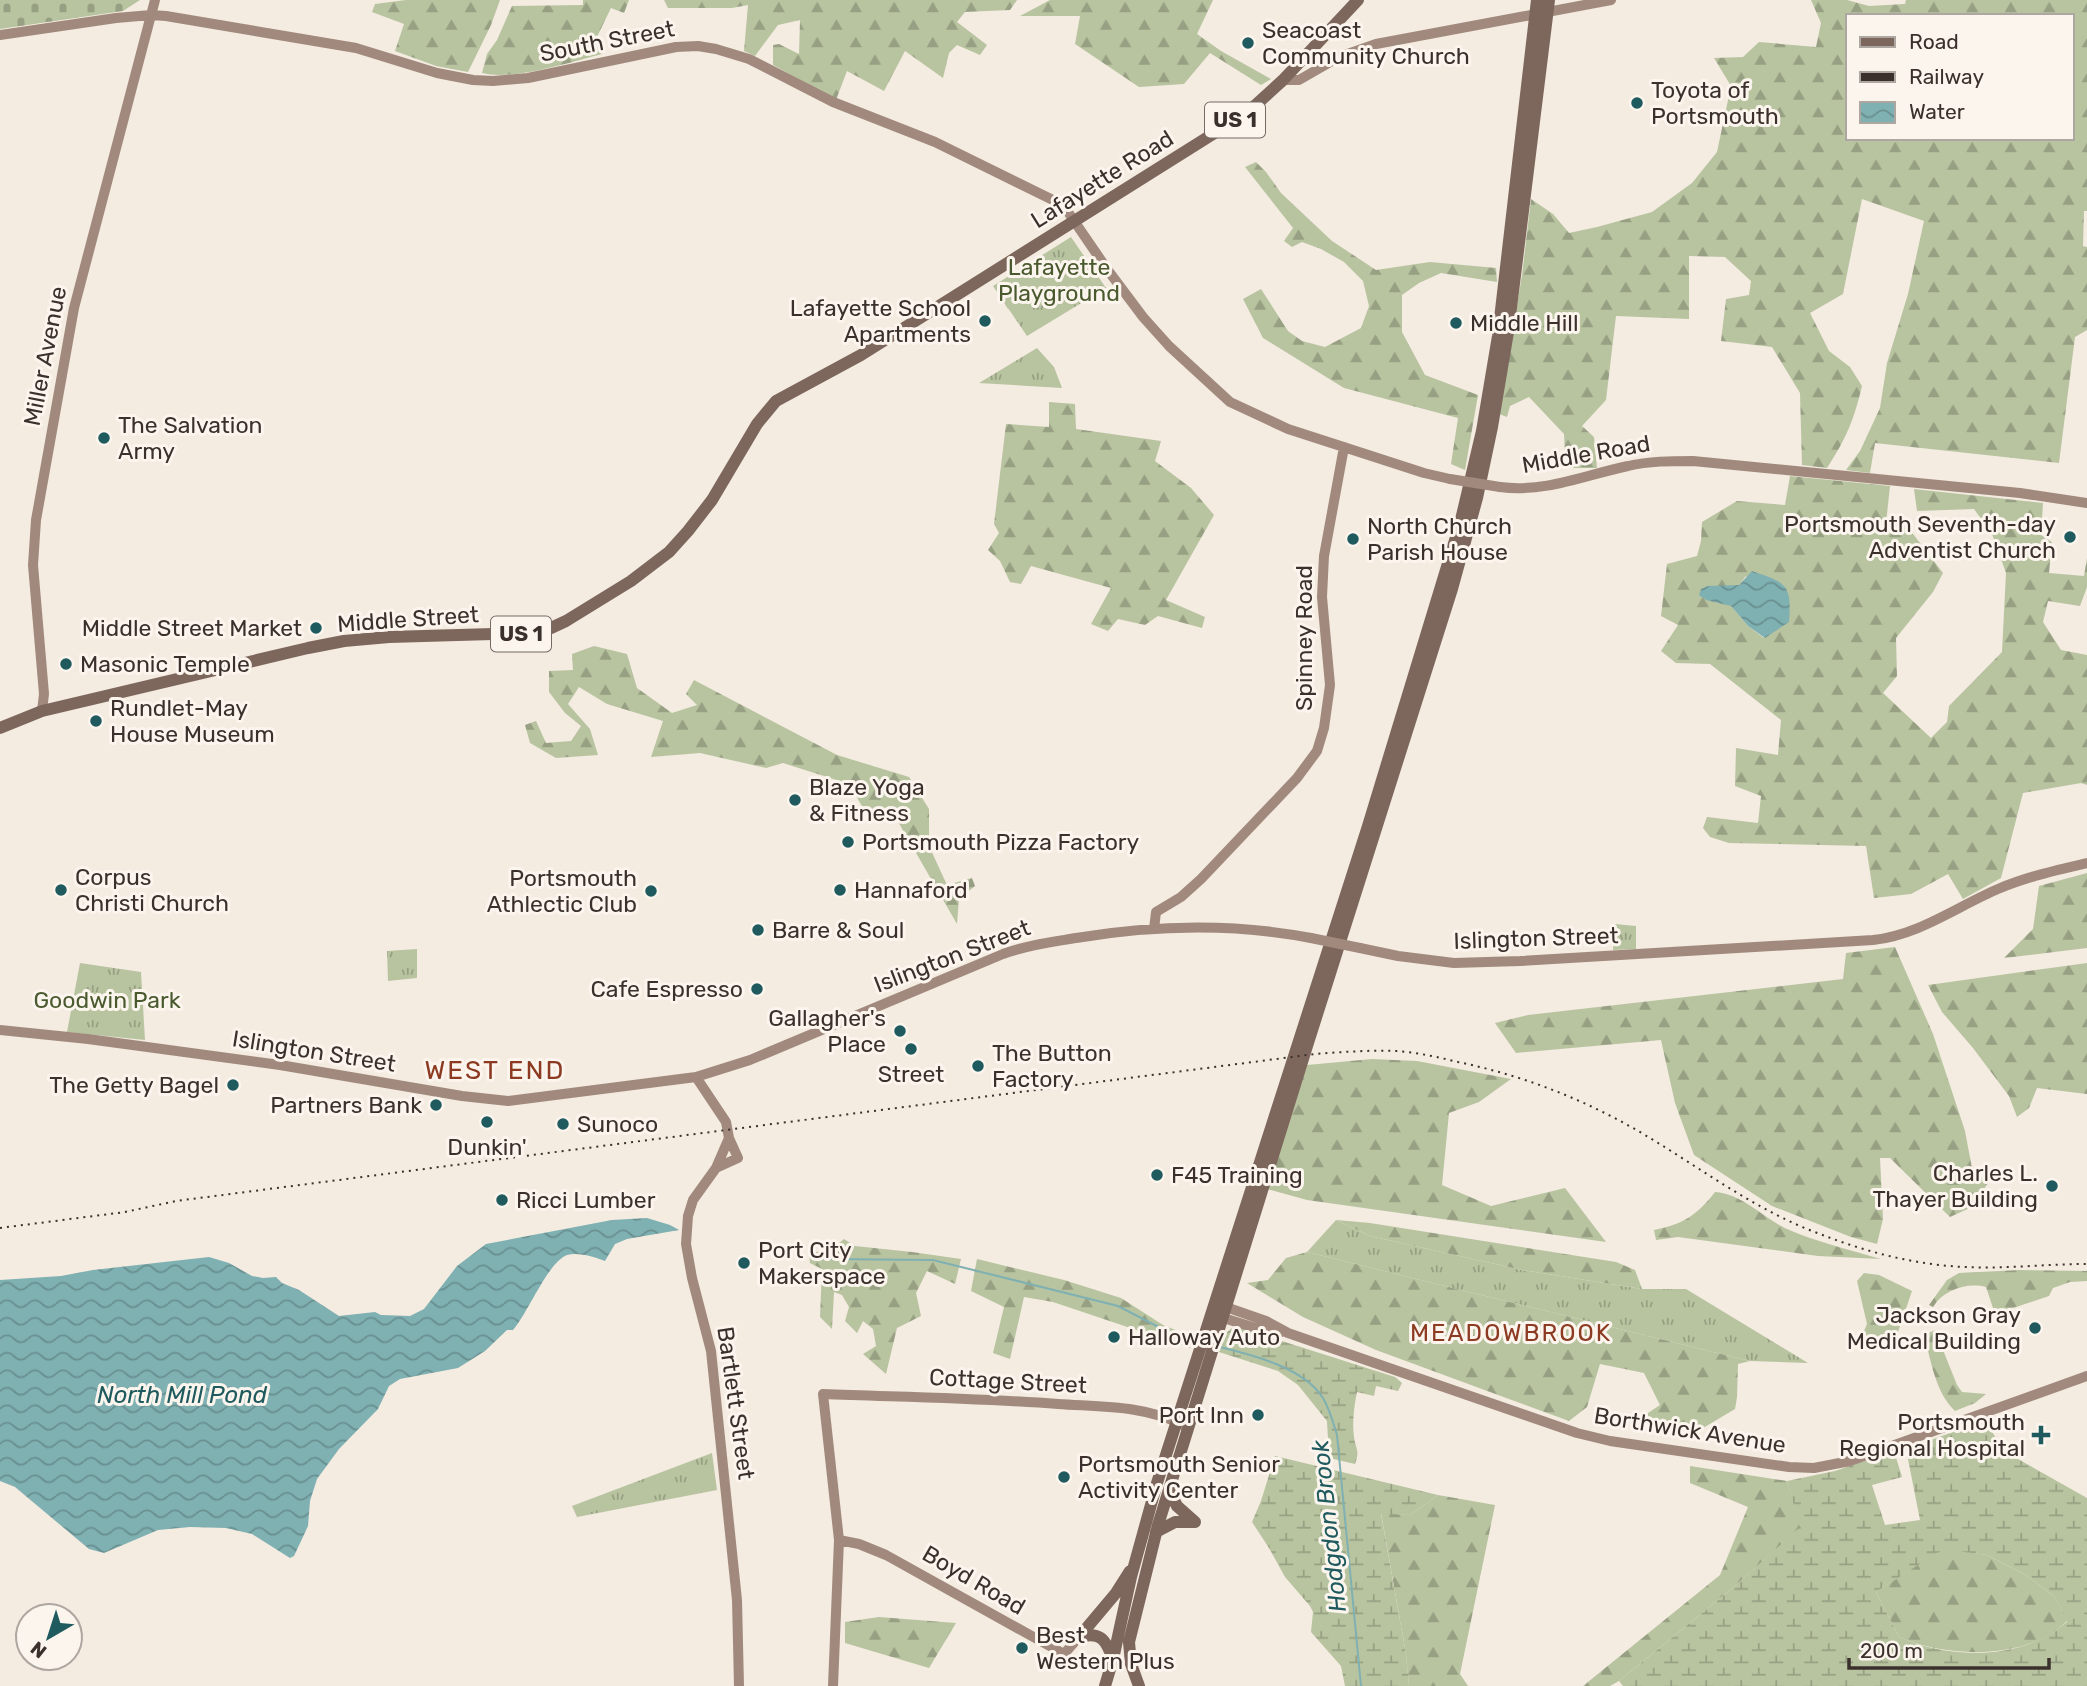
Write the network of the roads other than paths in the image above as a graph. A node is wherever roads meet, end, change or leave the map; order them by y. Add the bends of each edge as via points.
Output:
1 (155, 0) edge
2 (1358, 0) edge
3 (1537, 0) edge
4 (1611, 0) edge
5 (1544, 9) edge
6 (151, 15) junction
7 (0, 35) edge
8 (1283, 80) junction
9 (1074, 221) junction
10 (845, 365) joint
11 (1230, 402) joint
12 (1343, 447) junction
13 (2087, 503) edge
14 (42, 711) junction
15 (0, 728) edge
16 (2087, 863) edge
17 (1154, 929) junction
18 (0, 1030) edge
19 (696, 1077) junction
20 (1219, 1311) junction
21 (2087, 1376) edge
22 (1182, 1424) junction
23 (1169, 1490) junction
24 (1156, 1532) junction
25 (839, 1540) junction
26 (1137, 1556) junction
27 (1079, 1637) junction
28 (1114, 1659) junction
29 (739, 1686) edge
30 (833, 1686) edge
31 (1105, 1686) edge
32 (1139, 1686) edge

1 - 6 street, Miller Avenue
2 - 8 main road, Lafayette Road / US 1
3 - 5 main road
4 - 5 street
5 - 8 street via 1369,46 1299,80
5 - 20 main road via 1498,336 1464,512
6 - 7 street, South Street
6 - 9 street, South Street via 356,48 437,73 483,81 528,78 676,47 716,49 749,59 832,102 962,155 1053,199
6 - 14 street, Miller Avenue via 74,308 36,520 33,556
8 - 9 main road, Lafayette Road / US 1 via 1248,112
9 - 10 main road, Lafayette Road / US 1
9 - 11 street, South Street via 1147,323
10 - 14 main road, Middle Street / US 1 via 770,407 712,500 669,552 559,625 528,633 344,642
11 - 12 street, Middle Road via 1276,425
12 - 13 street, Middle Road, bridge via 1450,479 1500,487 1551,486 1651,462 1707,461
12 - 17 street, Spinney Road via 1324,556 1322,597 1329,685 1321,740 1307,767 1244,834 1189,890 1157,912
14 - 15 main road, Middle Street / US 1
16 - 17 street, Islington Street, bridge via 2010,885 1905,934 1873,940 1454,963 1255,929
17 - 19 street, Islington Street via 1084,936 1010,951 750,1060
18 - 19 street, Islington Street via 280,1065 496,1101
19 - 29 street, Bartlett Street via 726,1122 738,1158 716,1168 693,1200 686,1244 711,1350 737,1600
20 - 21 street, Borthwick Avenue via 1262,1330 1288,1333 1587,1436 1801,1468 1850,1461
20 - 22 main road
22 - 23 main road
22 - 25 street, Cottage Street via 1115,1408 823,1394
22 - 26 main road via 1152,1500
23 - 24 main road
23 - 24 main road via 1177,1506 1195,1522 1175,1522
24 - 32 main road via 1129,1642 1130,1664
25 - 27 street, Boyd Road via 886,1555 1064,1654
25 - 30 street
26 - 27 main road
26 - 28 main road
27 - 28 main road via 1099,1637 1109,1645
28 - 31 main road

